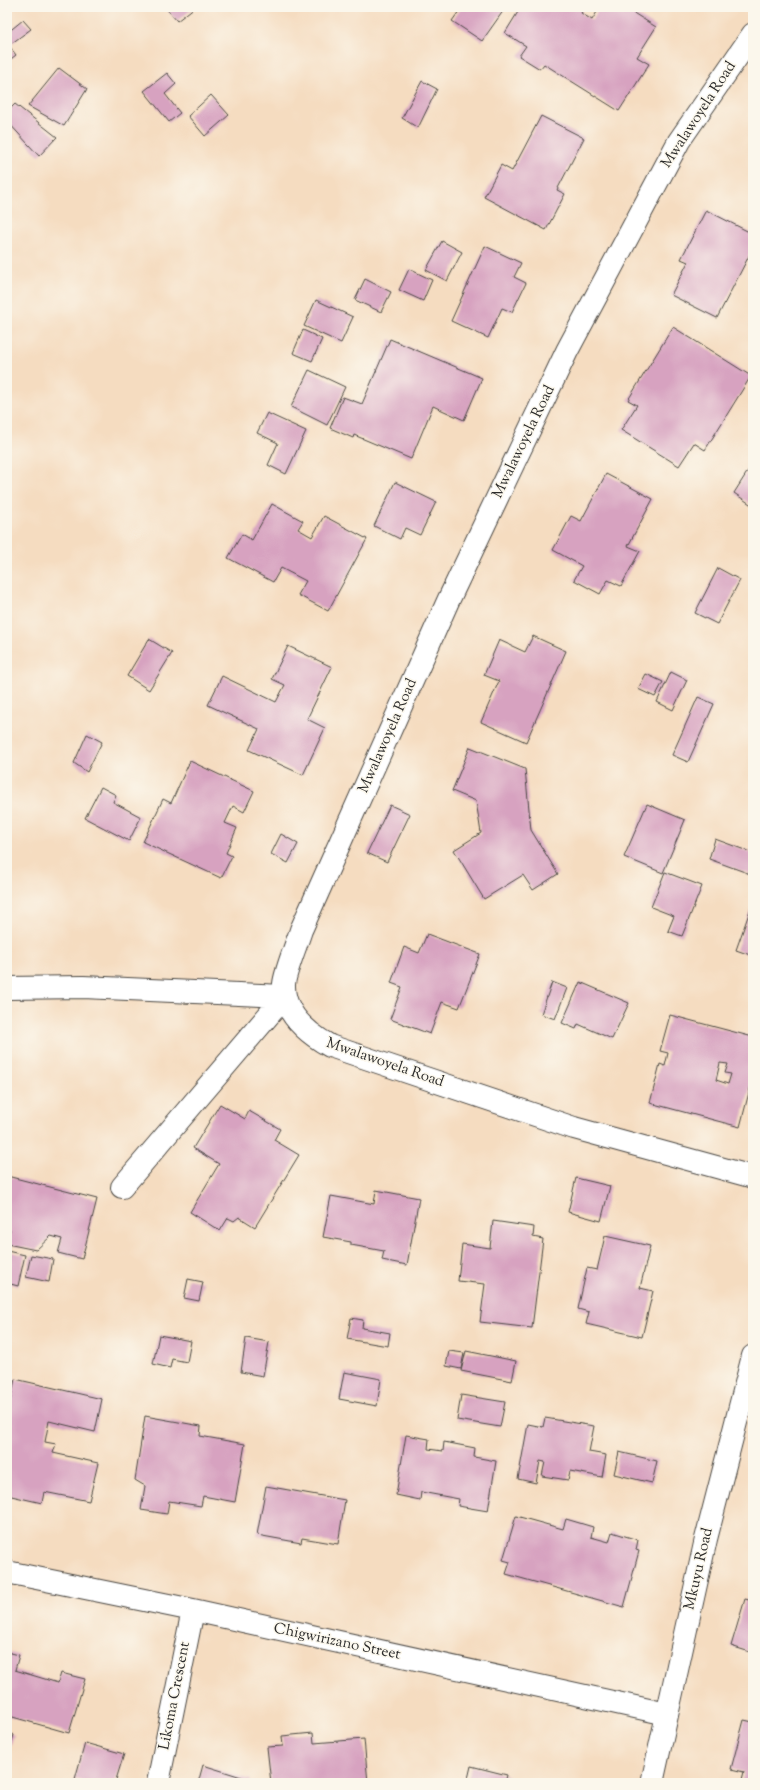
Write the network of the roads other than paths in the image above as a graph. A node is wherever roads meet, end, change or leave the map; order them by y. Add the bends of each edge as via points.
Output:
1 (753, 34) edge
2 (7, 988) edge
3 (285, 996) junction
4 (753, 1177) edge
5 (122, 1187) dead end
6 (753, 1356) edge
7 (7, 1572) edge
8 (193, 1610) junction
9 (667, 1714) junction
10 (158, 1783) edge
11 (652, 1783) edge

1 - 3 street, Mwalawoyela Road via 679,141 567,351 448,601 302,930 284,982
2 - 3 street via 83,987
3 - 4 street, Mwalawoyela Road via 299,1024 312,1036 330,1046 574,1128
3 - 5 street
6 - 9 street, Mkuyu Road via 706,1539
7 - 8 street, Chigwirizano Street
8 - 9 street, Chigwirizano Street
8 - 10 street, Likoma Crescent
9 - 11 street, Mkuyu Road

